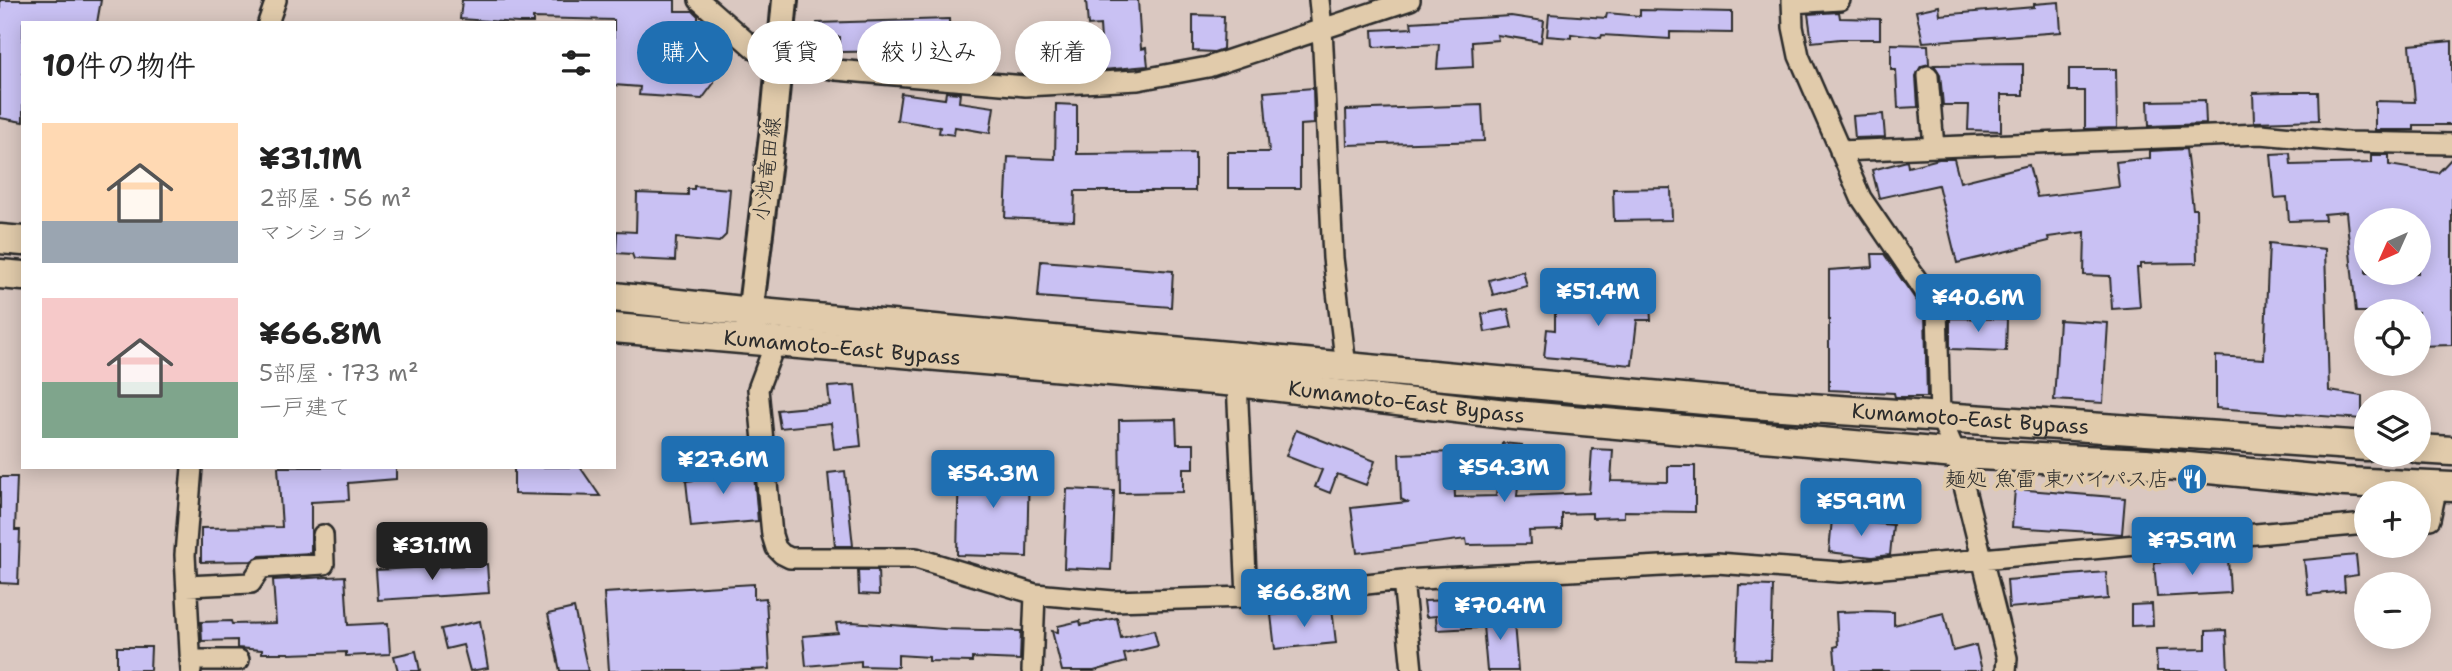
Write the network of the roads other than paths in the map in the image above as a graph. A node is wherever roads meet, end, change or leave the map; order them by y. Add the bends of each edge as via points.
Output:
1 (276, 0) edge
2 (699, 0) edge
3 (785, 0) edge
4 (1318, 0) edge
5 (1410, 0) edge
6 (1840, 0) edge
7 (1792, 1) edge
8 (269, 21) edge
9 (783, 21) edge
10 (1322, 28) junction
11 (747, 42) edge
12 (843, 70) edge
13 (1928, 76) dead end
14 (777, 84) edge
15 (2452, 144) edge
16 (1934, 147) junction
17 (1840, 151) junction
18 (0, 239) edge
19 (21, 241) edge
20 (0, 274) edge
21 (21, 276) edge
22 (616, 297) edge
23 (749, 325) junction
24 (616, 328) edge
25 (776, 341) junction
26 (1346, 367) junction
27 (1237, 382) junction
28 (1940, 417) junction
29 (2354, 445) edge
30 (2431, 450) edge
31 (2452, 451) edge
32 (1956, 454) junction
33 (192, 469) edge
34 (2444, 487) edge
35 (2431, 517) edge
36 (2354, 525) edge
37 (323, 536) dead end
38 (1983, 558) junction
39 (1403, 580) junction
40 (187, 586) junction
41 (1035, 594) junction
42 (1247, 597) junction
43 (239, 660) dead end
44 (191, 665) edge
45 (1032, 671) edge
46 (1412, 671) edge
47 (2006, 671) edge

1 - 8 street
2 - 11 street
3 - 9 main road, 小池竜田線
4 - 10 street
5 - 10 street
6 - 7 street
7 - 17 street via 1799,56
10 - 12 street via 1208,67 1103,84 1025,86
10 - 26 street via 1333,258
13 - 16 street
14 - 23 main road, 小池竜田線
15 - 16 street via 2261,134
16 - 17 street
17 - 28 street via 1861,198 1937,309
18 - 19 highway
20 - 21 highway
22 - 23 highway, Kumamoto-East Bypass
23 - 24 highway, Kumamoto-East Bypass
23 - 25 highway, Kumamoto-East Bypass
23 - 26 highway, Kumamoto-East Bypass
25 - 27 highway, Kumamoto-East Bypass
25 - 41 street via 758,388 772,535 782,554 813,559 916,558
26 - 28 highway, Kumamoto-East Bypass
27 - 32 highway, Kumamoto-East Bypass via 1514,415
27 - 42 street
28 - 29 highway, Kumamoto-East Bypass
28 - 32 street
30 - 31 highway
32 - 34 highway, Kumamoto-East Bypass via 2146,463
32 - 38 street
33 - 40 street
34 - 35 street
36 - 38 street
37 - 40 street via 324,564 261,568 250,583
38 - 39 street via 1828,572 1717,563
38 - 47 street via 2007,658
39 - 42 street
39 - 46 street
40 - 44 street
41 - 42 street via 1113,601
41 - 45 street
43 - 44 street

